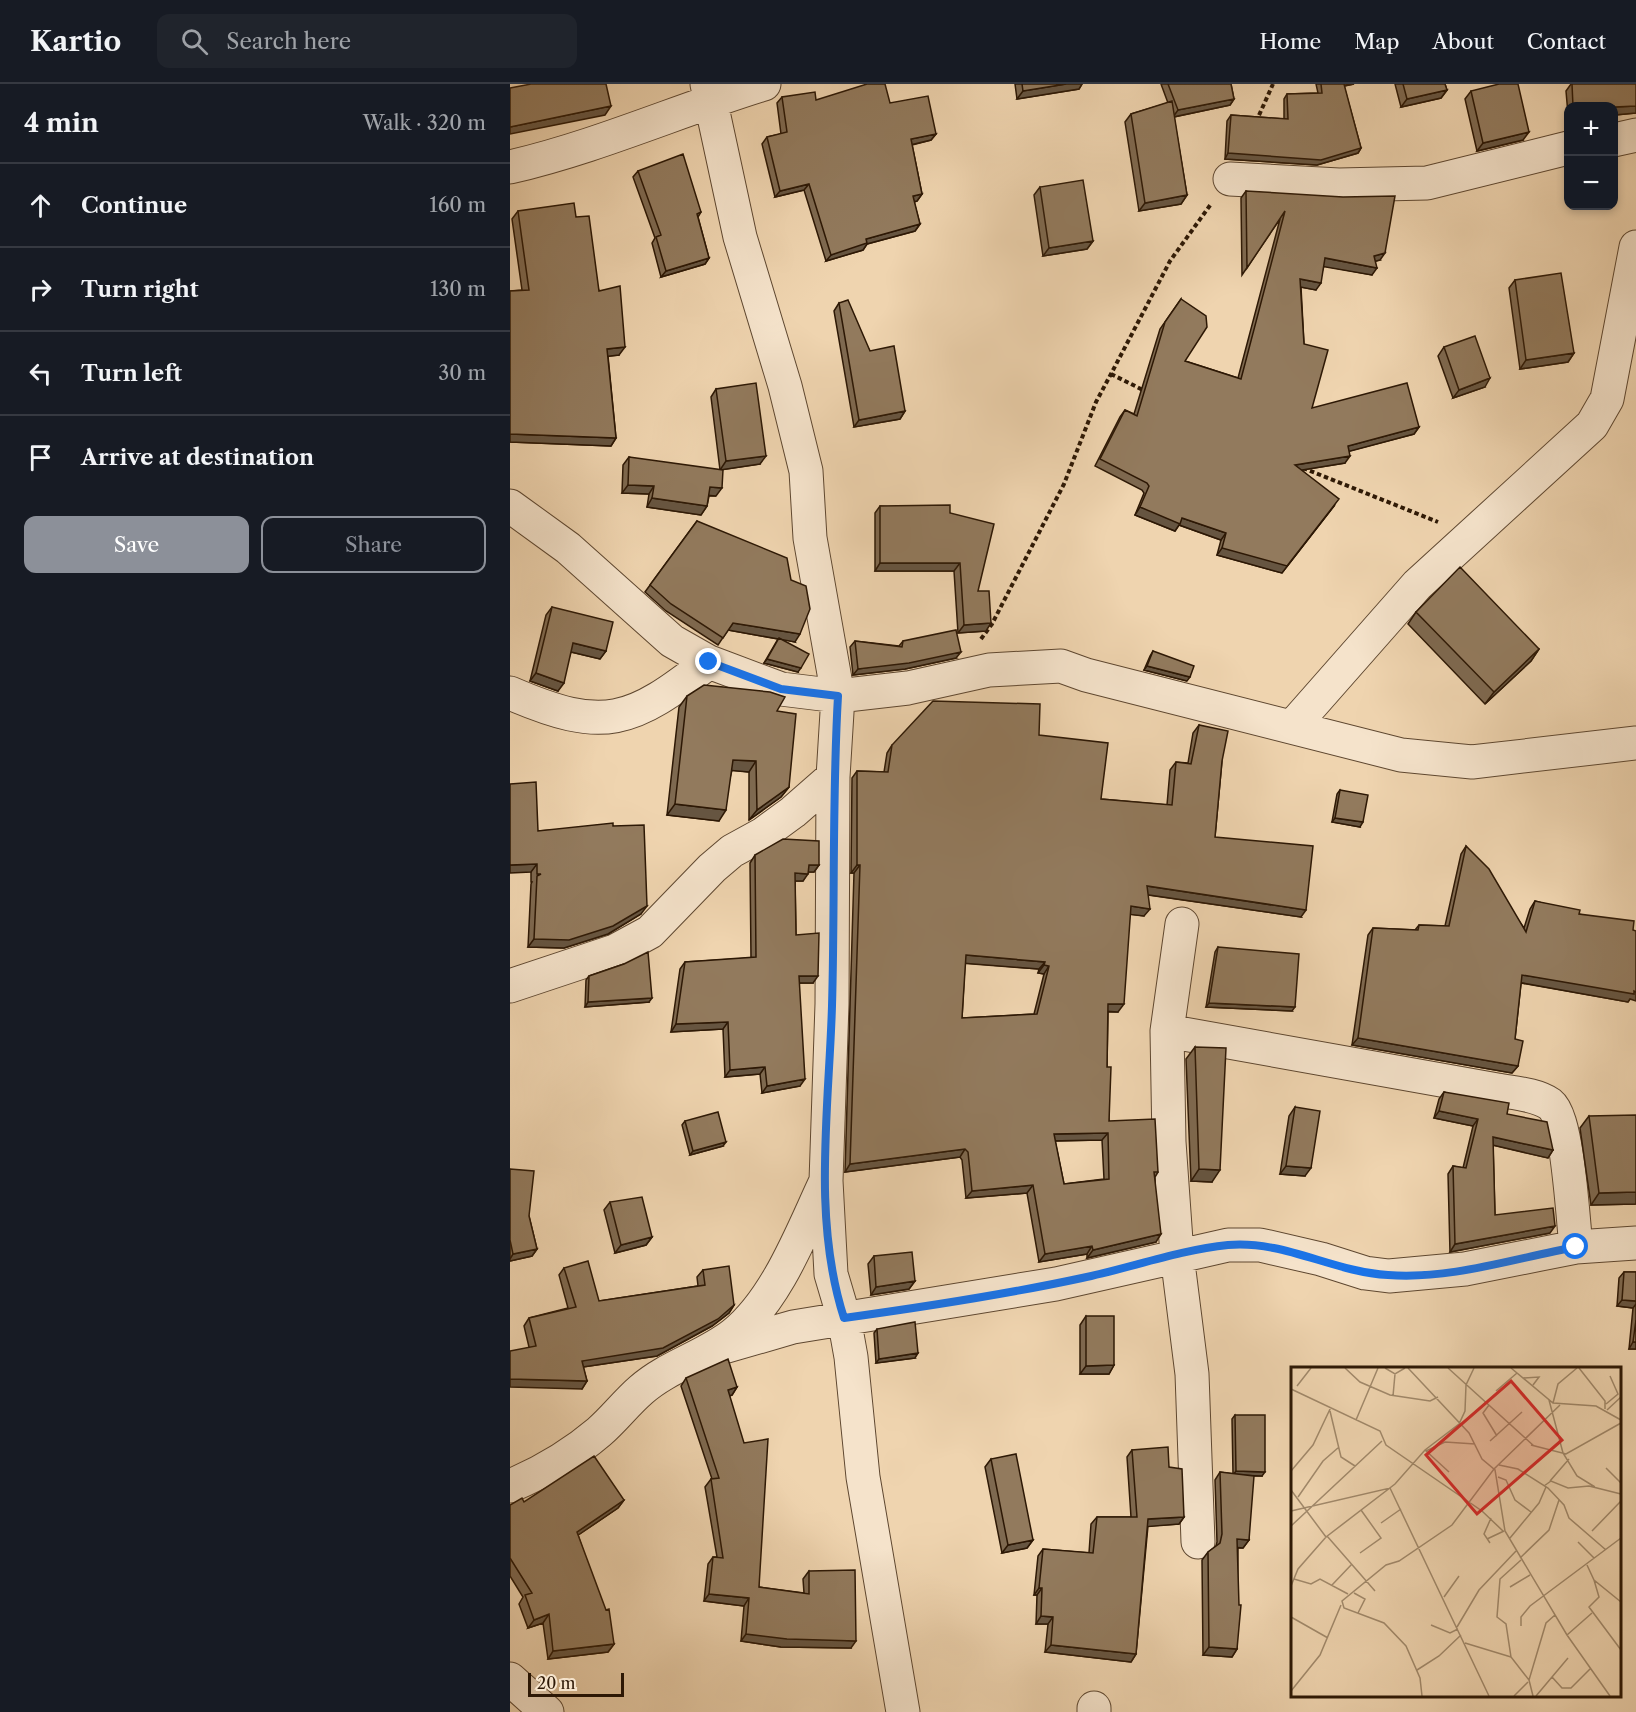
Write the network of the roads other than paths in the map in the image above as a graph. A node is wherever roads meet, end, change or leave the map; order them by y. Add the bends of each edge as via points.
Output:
1 (764, 84) edge
2 (709, 92) edge
3 (1636, 135) edge
4 (1618, 139) edge
5 (1564, 149) edge
6 (510, 167) edge
7 (1230, 179) road end
8 (1636, 247) edge
9 (510, 506) edge
10 (709, 662) junction
11 (510, 693) edge
12 (838, 696) junction
13 (1292, 727) junction
14 (1636, 742) edge
15 (833, 777) junction
16 (1182, 924) dead end
17 (510, 986) edge
18 (1167, 1031) junction
19 (826, 1181) junction
20 (1636, 1243) edge
21 (1576, 1247) junction
22 (1177, 1256) junction
23 (844, 1318) junction
24 (710, 1351) junction
25 (510, 1486) edge
26 (1198, 1542) dead end
27 (510, 1679) edge
28 (547, 1712) edge
29 (903, 1712) edge

1 - 2 street
2 - 6 street via 576,149
2 - 12 street via 740,237 806,471 810,538
3 - 4 street
5 - 7 street via 1427,183 1339,185
8 - 13 street via 1601,413 1417,585
9 - 10 street via 568,549 657,629
10 - 11 street via 663,698 632,713 601,719 562,714
10 - 12 street via 781,689
12 - 13 street via 908,688 989,670 1061,666
12 - 15 street
13 - 14 street via 1401,755 1472,762
15 - 17 street via 793,812 732,851 650,932 615,951
15 - 19 street
16 - 18 street
18 - 21 street via 1536,1097 1549,1103 1557,1111 1567,1158
18 - 22 street
19 - 23 street via 831,1274
19 - 24 street via 773,1286 736,1332
20 - 21 street
21 - 22 street via 1416,1275 1365,1273 1321,1258 1260,1245 1228,1245
22 - 23 street via 1056,1284
22 - 26 street via 1192,1374
23 - 24 street via 793,1327
23 - 29 street via 863,1477
24 - 25 street via 654,1380 601,1431 562,1460
27 - 28 street

